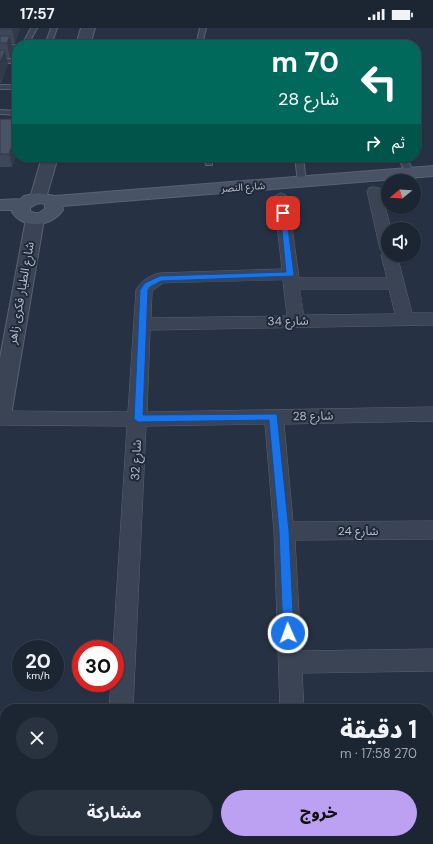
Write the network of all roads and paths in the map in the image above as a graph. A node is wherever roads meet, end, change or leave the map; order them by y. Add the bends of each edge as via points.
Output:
1 (34, 28) edge
2 (54, 28) edge
3 (88, 28) edge
4 (203, 28) edge
5 (28, 40) edge
6 (50, 40) edge
7 (84, 40) edge
8 (201, 40) edge
9 (0, 46) edge
10 (12, 47) edge
11 (0, 61) edge
12 (12, 61) edge
13 (0, 87) edge
14 (12, 88) edge
15 (0, 112) edge
16 (12, 113) edge
17 (49, 162) edge
18 (300, 162) edge
19 (404, 162) edge
20 (433, 171) edge
21 (409, 174) edge
22 (421, 177) edge
23 (381, 181) edge
24 (302, 182) junction
25 (421, 183) edge
26 (433, 186) edge
27 (381, 190) edge
28 (281, 198) junction
29 (0, 205) edge
30 (37, 208) junction
31 (0, 215) edge
32 (392, 262) edge
33 (291, 279) junction
34 (396, 283) junction
35 (433, 318) edge
36 (405, 319) junction
37 (296, 321) junction
38 (143, 324) junction
39 (433, 414) edge
40 (0, 415) edge
41 (274, 417) junction
42 (0, 418) edge
43 (138, 419) junction
44 (433, 530) edge
45 (284, 531) junction
46 (433, 660) edge
47 (289, 662) junction
48 (121, 704) edge
49 (292, 704) edge

1 - 5 lane
2 - 6 lane
3 - 7 street
4 - 8 lane
9 - 10 lane
11 - 12 lane
13 - 14 lane
15 - 16 lane
17 - 30 street, شارع الطيار فكرى زاهر
18 - 24 lane
19 - 21 lane
20 - 22 main road, شارع النصر
23 - 24 main road, شارع النصر
24 - 30 main road, شارع النصر
25 - 26 main road, شارع النصر
27 - 28 main road, شارع النصر
28 - 30 main road, شارع النصر
28 - 33 street
29 - 30 main road, شارع النصر
30 - 31 main road, شارع النصر
30 - 40 street, شارع الطيار فكرى زاهر
32 - 34 street
33 - 34 street
33 - 37 street
33 - 38 street, شارع 32 via 160,278 144,290
34 - 36 street
35 - 36 street, شارع 34
36 - 37 street, شارع 34
37 - 38 street, شارع 34
38 - 43 street, شارع 32
39 - 41 street, شارع 28
41 - 43 street, شارع 28
41 - 45 street
42 - 43 street, شارع 28
43 - 48 street, شارع 32
44 - 45 street, شارع 24
45 - 47 street
46 - 47 street
47 - 49 street

